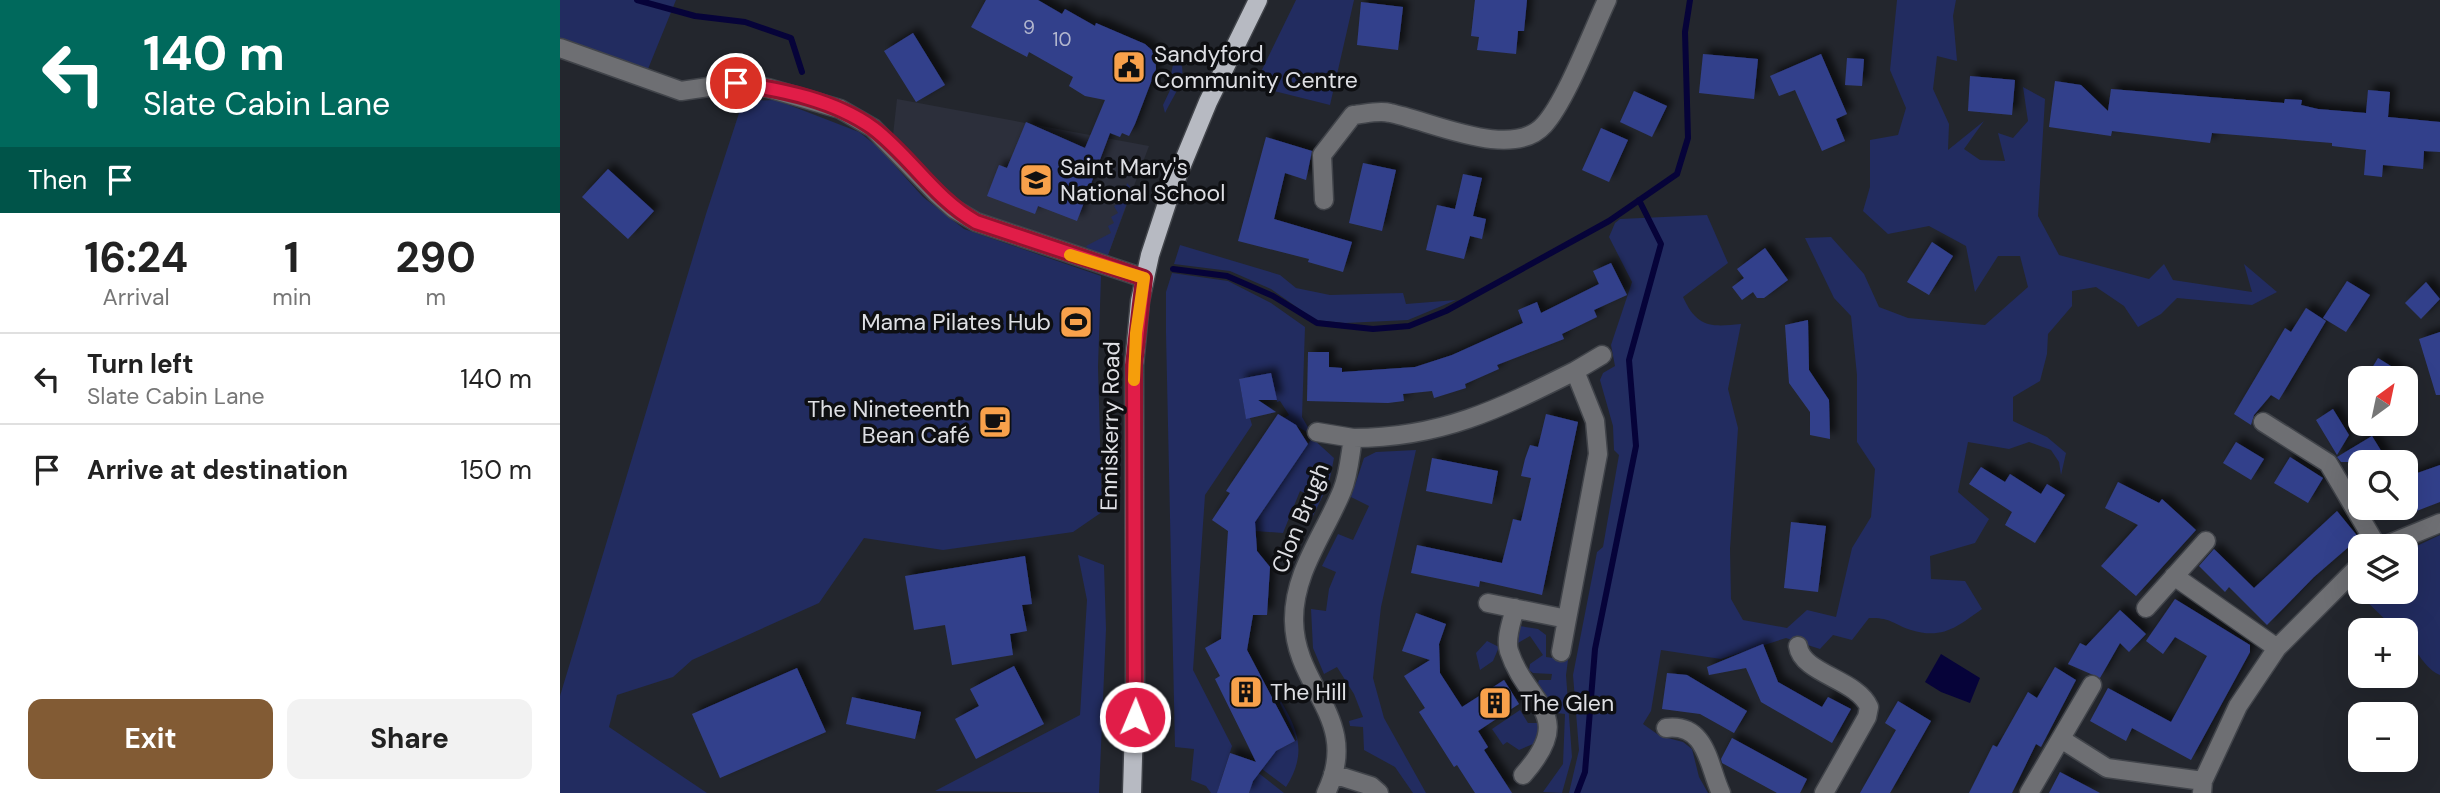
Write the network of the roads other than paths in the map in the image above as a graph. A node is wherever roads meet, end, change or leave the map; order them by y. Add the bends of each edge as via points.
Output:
1 (1258, 0) edge
2 (1607, 0) edge
3 (560, 48) edge
4 (1324, 200) dead end
5 (1144, 278) junction
6 (1602, 355) dead end
7 (1575, 371) junction
8 (2263, 422) dead end
9 (1317, 432) dead end
10 (1353, 438) junction
11 (2440, 523) edge
12 (2370, 534) edge
13 (2413, 534) edge
14 (2206, 541) dead end
15 (2174, 576) junction
16 (2348, 576) edge
17 (1488, 603) dead end
18 (1515, 608) junction
19 (2146, 608) dead end
20 (1567, 619) junction
21 (1798, 646) dead end
22 (2277, 648) junction
23 (1561, 652) dead end
24 (2092, 685) dead end
25 (1666, 729) dead end
26 (2061, 739) junction
27 (1333, 774) junction
28 (1523, 775) dead end
29 (2202, 787) edge
30 (1132, 793) edge
31 (1326, 793) edge
32 (1379, 793) edge
33 (1721, 793) edge
34 (1824, 793) edge
35 (2029, 793) edge

1 - 5 main road, Enniskerry Road via 1170,194
2 - 4 street via 1556,106 1546,124 1531,137 1499,140 1388,112 1353,115 1322,155
3 - 5 street via 681,91 736,83 828,104 873,128 937,194 976,222
5 - 30 main road, Enniskerry Road via 1134,365 1136,689
6 - 7 street, Clon Brugh
7 - 10 street, Clon Brugh via 1447,428
7 - 20 street via 1595,421 1598,454
8 - 12 street via 2328,463
9 - 10 street, Clon Brugh
10 - 27 street, Clon Brugh via 1341,492 1300,579 1294,621 1304,670 1333,721
11 - 13 street
14 - 15 street
15 - 19 street
15 - 22 street
16 - 22 street
17 - 18 street
18 - 20 street
18 - 28 street via 1510,651 1548,716 1548,733 1537,759
20 - 23 street
21 - 34 street via 1803,659 1857,691 1869,707
22 - 29 street via 2238,706
24 - 26 street
25 - 33 street via 1678,727 1704,743
26 - 29 street via 2107,768
26 - 35 street
27 - 31 street, Clon Brugh
27 - 32 street

